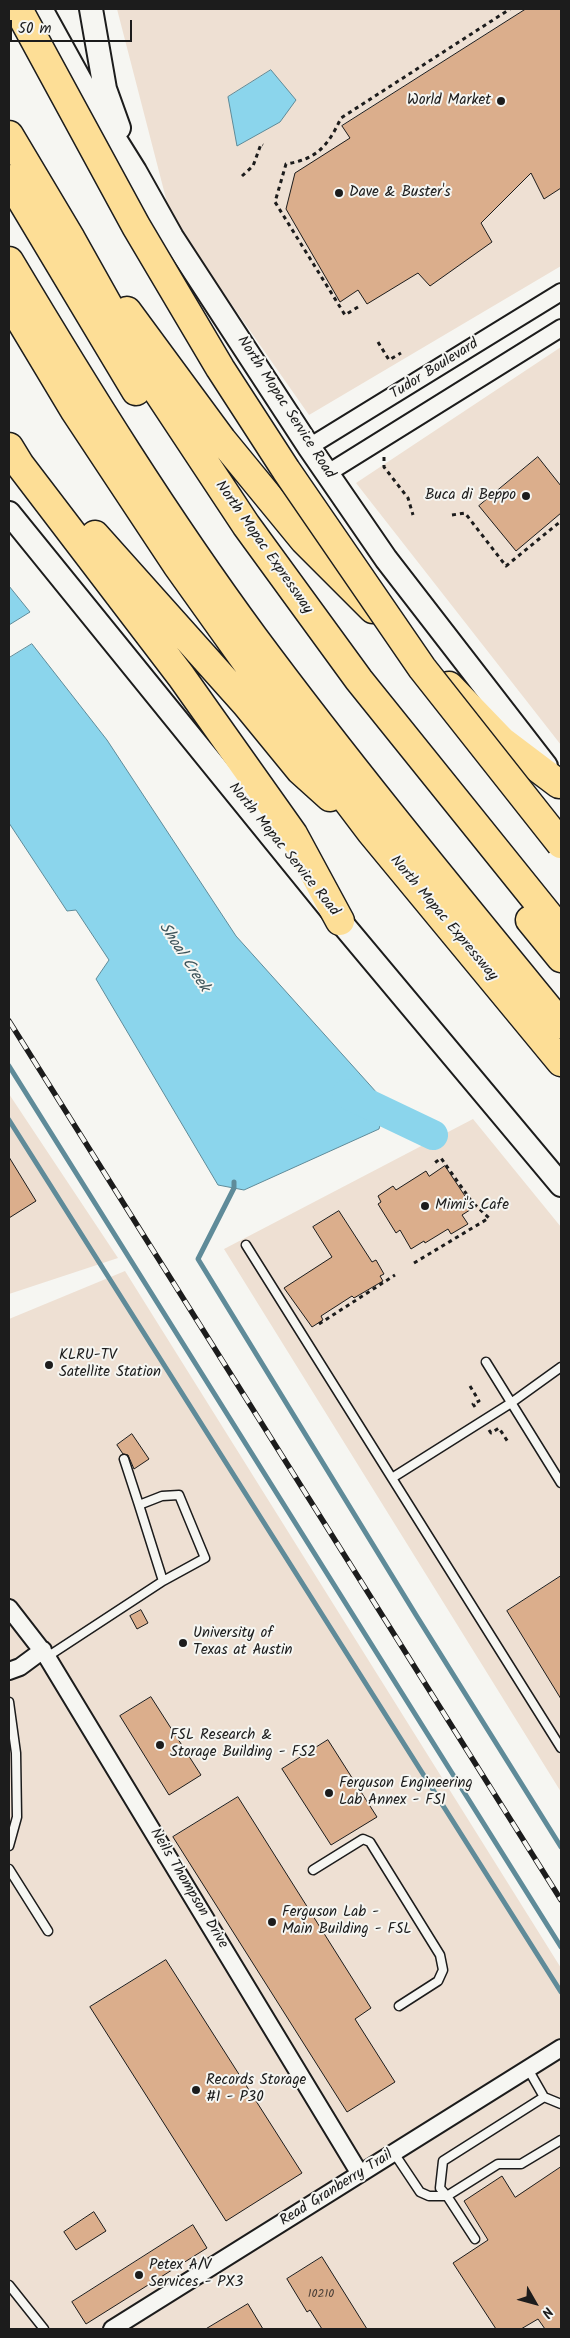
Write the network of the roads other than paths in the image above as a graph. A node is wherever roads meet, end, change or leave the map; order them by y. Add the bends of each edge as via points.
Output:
1 (18, 9) edge
2 (41, 9) edge
3 (91, 9) edge
4 (9, 134) edge
5 (135, 171) junction
6 (9, 179) edge
7 (71, 239) junction
8 (9, 261) edge
9 (561, 292) edge
10 (9, 301) edge
11 (561, 328) edge
12 (9, 436) edge
13 (9, 447) edge
14 (310, 447) junction
15 (328, 473) junction
16 (9, 513) edge
17 (560, 785) edge
18 (371, 832) junction
19 (561, 844) edge
20 (340, 921) junction
21 (561, 931) edge
22 (561, 958) edge
23 (561, 1024) edge
24 (561, 1062) edge
25 (561, 1185) edge
26 (246, 1245) dead end
27 (486, 1362) dead end
28 (561, 1367) edge
29 (511, 1403) junction
30 (124, 1458) dead end
31 (392, 1478) junction
32 (561, 1482) edge
33 (139, 1504) junction
34 (164, 1581) junction
35 (9, 1608) edge
36 (45, 1653) junction
37 (9, 1671) edge
38 (9, 1702) edge
39 (561, 1748) edge
40 (9, 1846) edge
41 (9, 1869) edge
42 (313, 1870) dead end
43 (48, 1931) dead end
44 (399, 2006) dead end
45 (561, 2048) edge
46 (528, 2070) junction
47 (544, 2097) junction
48 (561, 2104) edge
49 (561, 2140) edge
50 (394, 2153) junction
51 (360, 2174) junction
52 (447, 2196) junction
53 (474, 2239) dead end
54 (9, 2284) edge
55 (44, 2329) edge
56 (112, 2329) edge

1 - 19 highway, bridge via 136,226 220,368 286,470 422,668
2 - 5 main road, North Mopac Service Road via 95,108
3 - 5 main road via 105,89
4 - 7 highway, North Mopac Expressway
5 - 14 main road, North Mopac Service Road via 172,237
6 - 22 highway via 112,353 234,537 351,698
7 - 17 highway via 222,440 304,540 502,741
7 - 21 highway, North Mopac Expressway via 150,380 251,533 364,688
8 - 23 highway via 140,474 253,636 412,842
9 - 14 street, Tudor Boulevard
10 - 18 highway, North Mopac Expressway via 75,411 176,565
11 - 15 street, Tudor Boulevard
12 - 18 highway via 246,704 300,770
13 - 20 highway via 181,676 293,834
14 - 15 main road, North Mopac Service Road
15 - 17 main road, North Mopac Service Road via 386,560
16 - 20 main road, North Mopac Service Road
18 - 24 highway, North Mopac Expressway
20 - 25 main road, North Mopac Service Road
26 - 31 lane
27 - 29 lane
28 - 29 lane
29 - 31 lane
29 - 32 lane
30 - 33 lane
31 - 39 lane
33 - 34 lane
33 - 34 lane via 162,1496 179,1495 205,1558
34 - 36 lane
35 - 36 street, Neils Thompson Drive
36 - 37 street
36 - 51 street, Neils Thompson Drive
38 - 40 lane via 16,1753 17,1817
41 - 43 lane
42 - 44 lane via 363,1839 370,1842 440,1955 443,1970 438,1981
45 - 46 street, Read Granberry Trail
46 - 47 lane
46 - 50 street, Read Granberry Trail
47 - 48 lane
47 - 52 lane via 443,2161 440,2188
49 - 52 lane via 522,2164 498,2164
50 - 51 street, Read Granberry Trail
50 - 52 lane via 420,2192 429,2196
51 - 56 street, Read Granberry Trail
52 - 53 lane
54 - 55 lane

